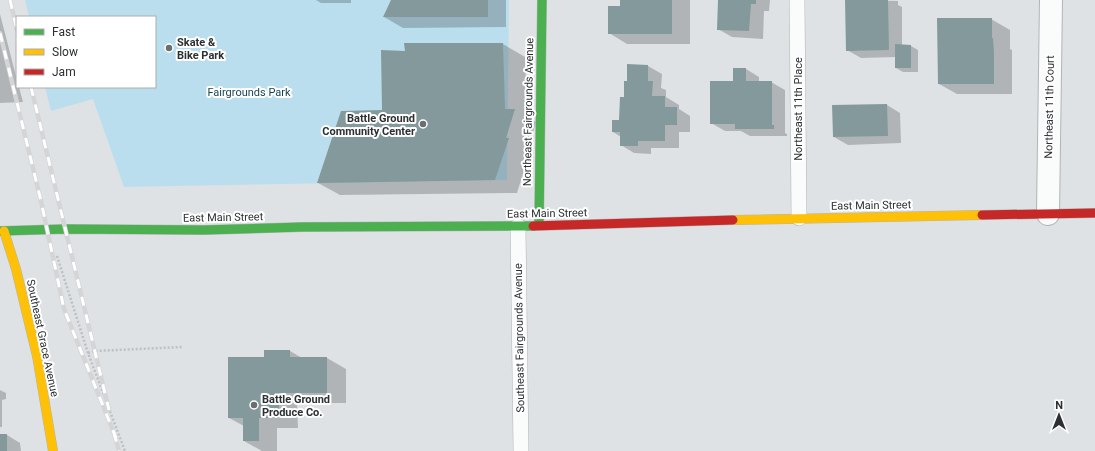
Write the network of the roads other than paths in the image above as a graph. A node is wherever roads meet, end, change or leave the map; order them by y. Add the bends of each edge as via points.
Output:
1 (542, 0) edge
2 (797, 0) edge
3 (1051, 0) edge
4 (1095, 213) edge
5 (1048, 214) junction
6 (799, 218) junction
7 (539, 225) junction
8 (518, 226) junction
9 (2, 231) edge
10 (53, 451) edge
11 (521, 451) edge

1 - 7 main road, Northeast Fairgrounds Avenue
2 - 6 lane, Northeast 11th Place
3 - 5 street, Northeast 11th Court
4 - 5 main road, East Main Street
5 - 6 main road, East Main Street
6 - 7 main road, East Main Street
7 - 8 main road, East Main Street
8 - 9 main road, East Main Street
8 - 11 lane, Southeast Fairgrounds Avenue
9 - 10 main road, Southeast Grace Avenue via 16,269 37,356

